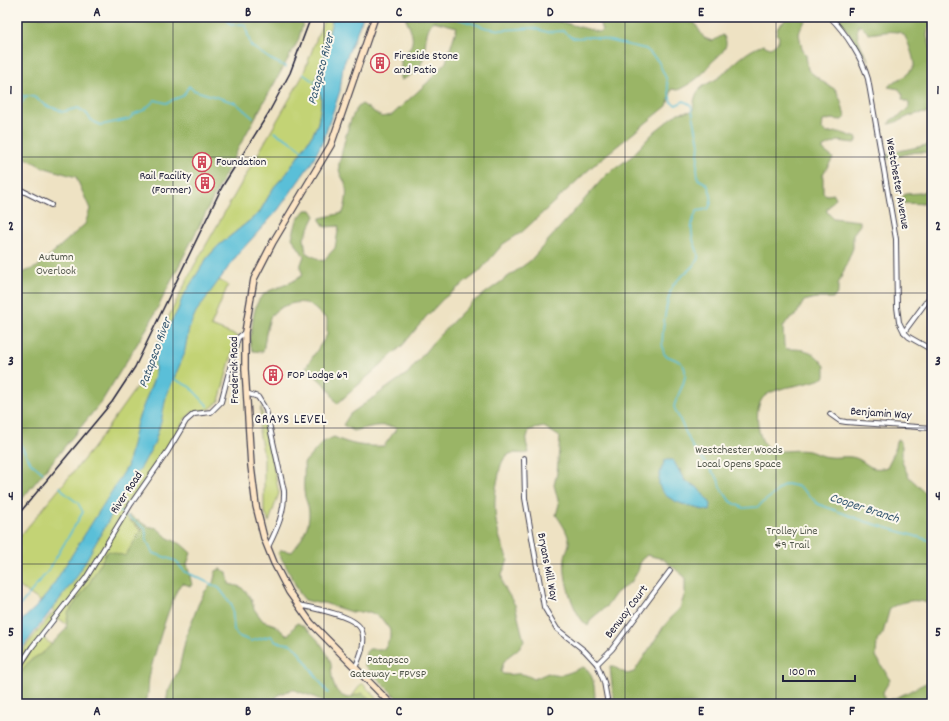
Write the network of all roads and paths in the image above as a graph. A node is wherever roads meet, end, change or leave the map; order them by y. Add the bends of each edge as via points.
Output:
1 (376, 17) edge
2 (830, 17) edge
3 (17, 188) edge
4 (51, 205) dead end
5 (932, 294) edge
6 (245, 332) junction
7 (904, 332) junction
8 (932, 350) edge
9 (246, 393) junction
10 (830, 414) dead end
11 (932, 428) edge
12 (524, 458) dead end
13 (267, 548) junction
14 (670, 571) dead end
15 (298, 605) junction
16 (597, 664) junction
17 (355, 668) junction
18 (17, 670) edge
19 (391, 704) edge
20 (608, 704) edge

1 - 6 main road, Frederick Road via 331,145 254,278
2 - 7 street, Westchester Avenue via 861,61 868,79 896,239 897,307 899,322
3 - 4 street
5 - 7 street
6 - 9 main road, Frederick Road
6 - 18 street, River Road via 238,338 218,407 211,412 194,414 186,421 86,578
7 - 8 street
9 - 13 main road, Frederick Road via 254,489 259,521
9 - 13 street via 258,397 266,410 284,491 285,502 280,522
10 - 11 street, Benjamin Way via 846,422
12 - 16 street, Bryans Mill Way via 525,498 544,607 557,629
13 - 15 main road, Frederick Road via 281,578
14 - 16 street, Benway Court via 612,649
15 - 17 main road, Frederick Road via 320,633
15 - 17 street via 320,610 358,625 363,639
16 - 20 street, Bryans Mill Way
17 - 19 main road, Frederick Road

